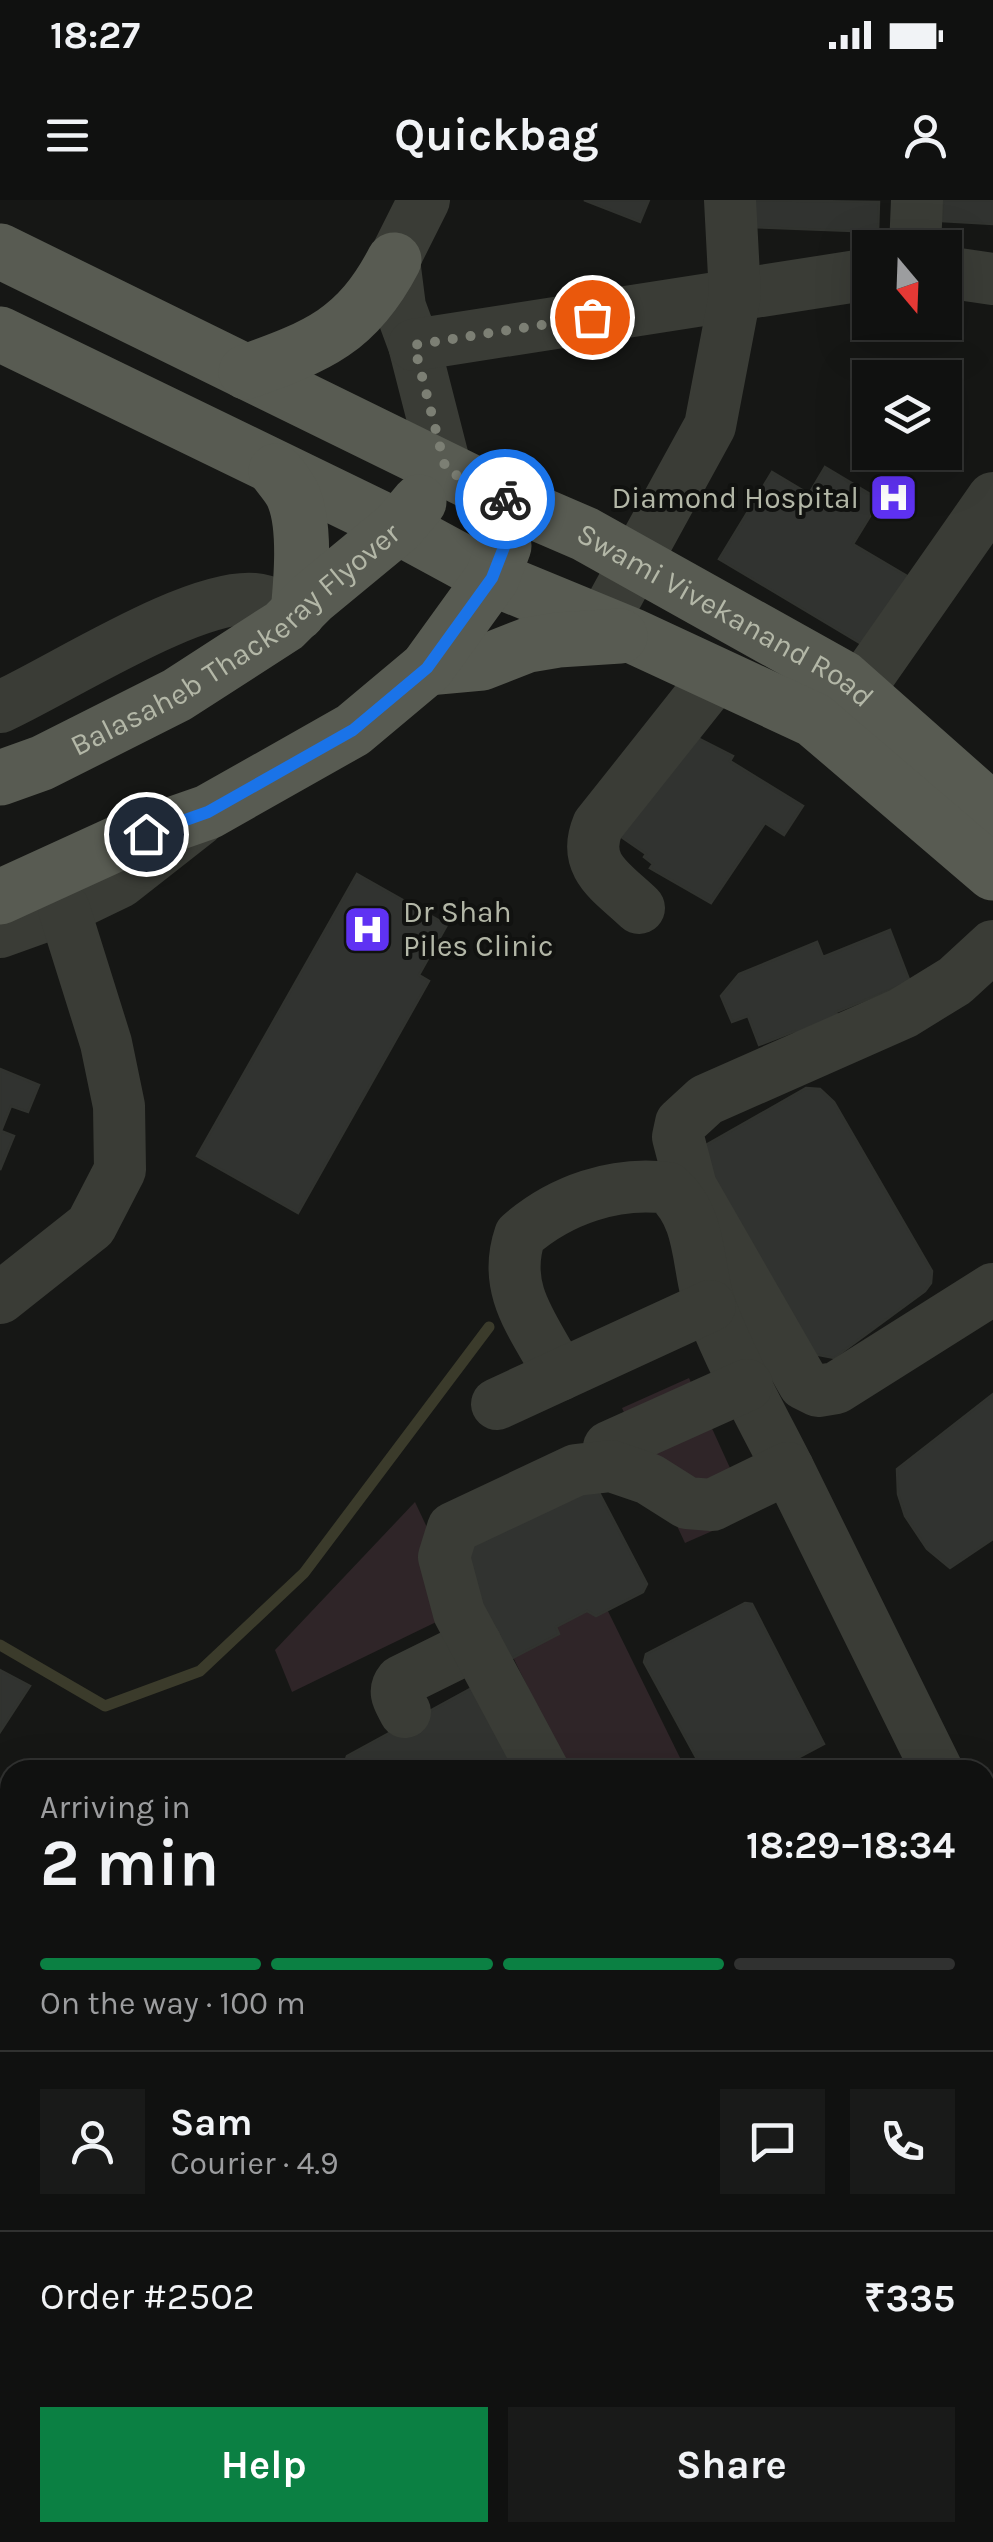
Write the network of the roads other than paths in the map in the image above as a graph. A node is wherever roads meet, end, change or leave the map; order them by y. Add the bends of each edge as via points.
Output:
1 (424, 200) edge
2 (730, 200) edge
3 (917, 200) edge
4 (916, 230) edge
5 (0, 250) edge
6 (394, 260) junction
7 (962, 274) edge
8 (852, 277) edge
9 (993, 279) edge
10 (735, 295) junction
11 (0, 334) edge
12 (414, 345) junction
13 (246, 372) junction
14 (446, 470) junction
15 (276, 471) junction
16 (993, 498) edge
17 (520, 506) junction
18 (398, 527) junction
19 (636, 562) junction
20 (492, 578) junction
21 (298, 613) junction
22 (618, 629) junction
23 (427, 668) junction
24 (717, 675) junction
25 (858, 692) junction
26 (0, 706) edge
27 (0, 778) edge
28 (993, 811) edge
29 (208, 812) junction
30 (993, 872) edge
31 (0, 896) edge
32 (639, 908) dead end
33 (64, 909) junction
34 (0, 932) edge
35 (992, 948) edge
36 (993, 1289) edge
37 (0, 1298) edge
38 (710, 1306) junction
39 (560, 1375) junction
40 (748, 1385) junction
41 (497, 1404) dead end
42 (780, 1453) junction
43 (629, 1463) junction
44 (476, 1644) junction
45 (426, 1691) dead end
46 (538, 1760) edge
47 (932, 1760) edge

1 - 6 street
2 - 10 street
3 - 4 street
5 - 13 main road, Swami Vivekanand Road
6 - 12 street via 400,308
6 - 13 main road via 378,290 337,334
7 - 9 street
8 - 10 street
10 - 12 street
10 - 19 street via 710,426
11 - 15 main road, Swami Vivekanand Road
12 - 14 street
13 - 14 main road, Swami Vivekanand Road
14 - 17 main road, Swami Vivekanand Road
14 - 18 main road, Balasaheb Thackeray Flyover
15 - 18 main road, Swami Vivekanand Road
15 - 21 main road via 299,518
16 - 25 street
17 - 19 main road, Swami Vivekanand Road
17 - 20 main road
18 - 20 main road, Swami Vivekanand Road
18 - 21 main road, Balasaheb Thackeray Flyover
19 - 22 street
19 - 25 main road, Swami Vivekanand Road
20 - 22 main road, Swami Vivekanand Road
20 - 23 main road
21 - 26 street via 256,599 215,606 142,633
21 - 27 main road, Balasaheb Thackeray Flyover via 177,696
22 - 23 main road via 528,645 482,663
22 - 24 main road, Swami Vivekanand Road
23 - 29 main road via 353,730
24 - 30 main road, Swami Vivekanand Road via 814,720
24 - 32 street via 592,840 598,867
25 - 28 main road, Swami Vivekanand Road
29 - 31 main road
29 - 33 street via 120,882
33 - 34 street
33 - 37 street via 106,1043 119,1106 120,1170 91,1226
35 - 36 street via 902,1012 706,1100 681,1123 678,1137 691,1187 804,1384 836,1388
38 - 39 street
38 - 39 street via 696,1235 668,1188 595,1192 570,1202 520,1235 512,1273
38 - 40 street
39 - 41 street
40 - 42 street
40 - 43 street
42 - 43 street via 712,1505 687,1504
42 - 47 street
43 - 44 street via 576,1470 453,1528 444,1558
44 - 45 street
44 - 46 street

